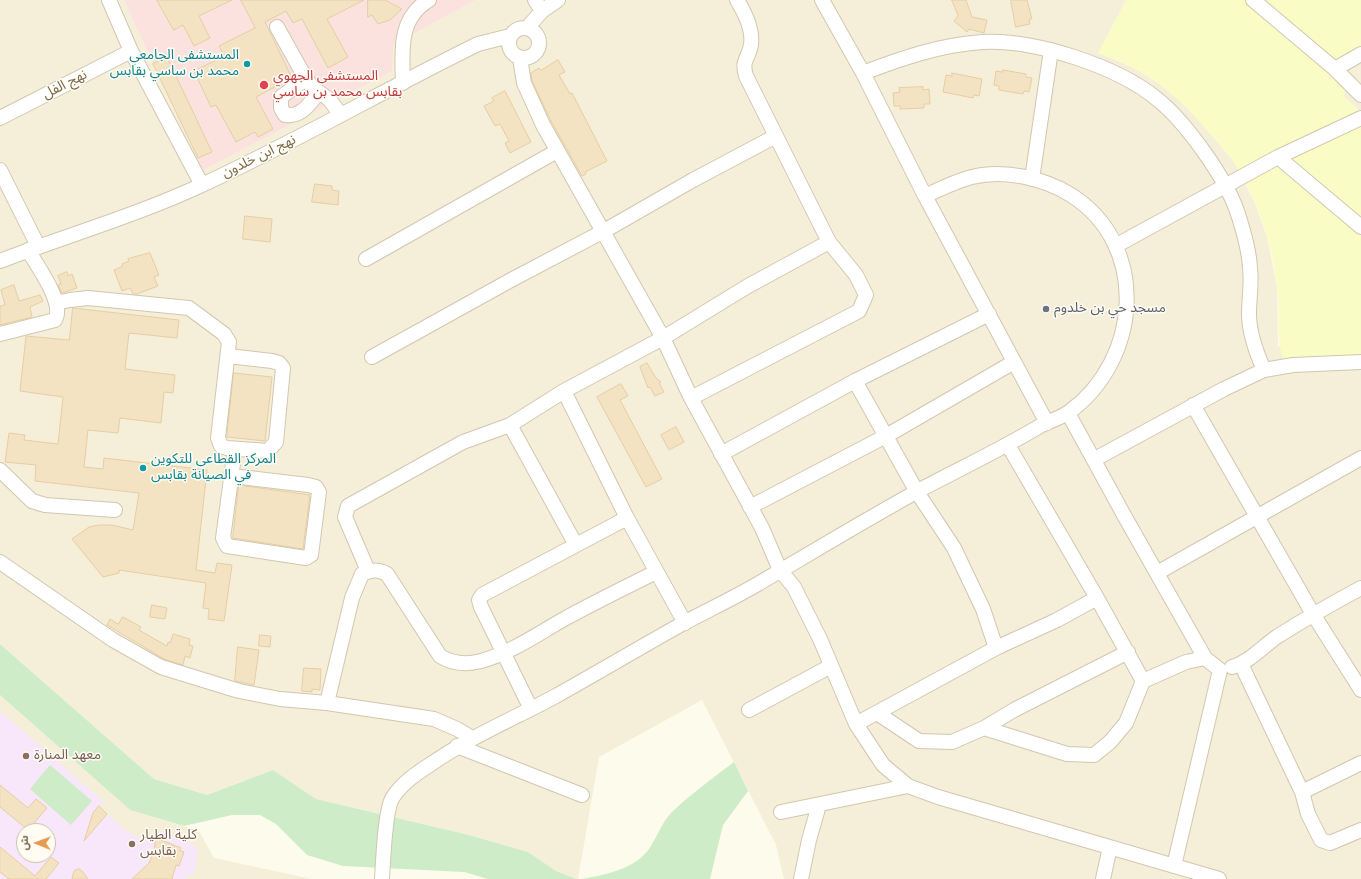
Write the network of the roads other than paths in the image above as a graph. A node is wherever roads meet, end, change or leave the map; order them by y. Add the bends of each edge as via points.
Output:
1 (109, 0) edge
2 (429, 0) edge
3 (558, 0) edge
4 (737, 0) edge
5 (822, 0) edge
6 (1253, 0) edge
7 (538, 6) edge
8 (277, 27) dead end
9 (527, 28) junction
10 (510, 36) junction
11 (1051, 50) junction
12 (131, 51) junction
13 (1361, 54) edge
14 (520, 58) junction
15 (1335, 69) junction
16 (863, 73) junction
17 (306, 79) junction
18 (403, 82) junction
19 (319, 92) junction
20 (1361, 94) edge
21 (341, 115) junction
22 (0, 118) edge
23 (1361, 118) edge
24 (776, 136) junction
25 (557, 151) junction
26 (1278, 157) junction
27 (0, 170) edge
28 (1032, 179) junction
29 (202, 185) junction
30 (1226, 187) junction
31 (925, 196) junction
32 (1361, 227) edge
33 (604, 231) junction
34 (829, 242) junction
35 (1117, 245) junction
36 (33, 248) junction
37 (366, 259) dead end
38 (0, 260) edge
39 (56, 303) junction
40 (989, 314) junction
41 (0, 334) edge
42 (663, 338) junction
43 (228, 356) junction
44 (372, 357) dead end
45 (1014, 362) junction
46 (1361, 362) edge
47 (1264, 370) junction
48 (855, 381) junction
49 (564, 391) junction
50 (691, 398) junction
51 (1193, 405) junction
52 (1068, 412) junction
53 (1047, 423) junction
54 (510, 425) junction
55 (886, 436) junction
56 (1008, 445) junction
57 (235, 449) junction
58 (721, 454) junction
59 (1361, 458) edge
60 (1095, 459) junction
61 (0, 470) edge
62 (232, 476) junction
63 (917, 492) junction
64 (750, 507) junction
65 (115, 510) dead end
66 (1258, 517) junction
67 (627, 518) junction
68 (576, 545) junction
69 (0, 562) edge
70 (780, 570) junction
71 (368, 571) junction
72 (656, 572) junction
73 (1157, 573) junction
74 (1361, 588) edge
75 (1098, 598) junction
76 (1313, 614) junction
77 (685, 623) junction
78 (996, 648) junction
79 (1128, 652) junction
80 (504, 653) junction
81 (1205, 658) junction
82 (1241, 664) junction
83 (831, 666) junction
84 (1220, 670) junction
85 (1143, 681) junction
86 (1361, 690) edge
87 (327, 703) junction
88 (531, 709) junction
89 (749, 710) dead end
90 (877, 713) junction
91 (856, 724) junction
92 (984, 728) junction
93 (472, 738) junction
94 (457, 746) junction
95 (1361, 763) edge
96 (908, 786) junction
97 (1302, 792) junction
98 (582, 795) dead end
99 (819, 805) junction
100 (781, 812) dead end
101 (1361, 830) edge
102 (1110, 847) junction
103 (1174, 866) junction
104 (382, 879) edge
105 (802, 879) edge
106 (1103, 879) edge
107 (1219, 879) edge

1 - 12 street
2 - 18 street via 417,10 406,28 401,46
3 - 7 street
4 - 24 street via 750,27 750,49 743,65 746,76
5 - 16 street
6 - 15 street
7 - 9 street
8 - 17 street
9 - 10 street via 517,29
9 - 14 street via 537,35 539,46 532,56
10 - 14 street via 508,42 511,52
10 - 18 street, نهج ابن خلدون via 478,44
11 - 16 street via 984,42 955,45 932,49
11 - 28 street
11 - 30 street via 1093,64 1132,82 1158,99 1190,134
12 - 22 street, نهج الفل
12 - 29 street
13 - 15 street
14 - 25 street via 524,83 531,101
15 - 20 street
16 - 31 street
17 - 19 street
17 - 19 street via 281,97 281,108 285,115 296,116
18 - 21 street, نهج ابن خلدون
19 - 21 street via 329,99
21 - 29 street, نهج ابن خلدون
23 - 26 street
24 - 33 street
24 - 34 street
25 - 33 street
25 - 37 street
26 - 30 street
26 - 32 street
27 - 36 street
28 - 31 street via 994,174 974,176
28 - 35 street via 1074,196 1091,210
29 - 36 street, نهج ابن خلدون via 94,228
30 - 35 street
30 - 47 street via 1236,209 1246,243 1251,287 1249,314 1256,354
31 - 40 street
33 - 42 street
33 - 44 street
34 - 42 street via 748,286
34 - 50 street via 856,275 864,290 866,295 859,311
35 - 52 street via 1127,293 1126,323 1110,366 1092,389
36 - 38 street, نهج ابن خلدون
36 - 39 street
39 - 41 street via 57,315 54,320
39 - 43 street via 88,298 189,308 224,334 230,342
40 - 45 street
40 - 48 street
42 - 49 street
42 - 50 street
43 - 57 street via 218,438 221,446
43 - 57 street via 272,361 279,363 283,368 276,442 268,451
45 - 53 street
45 - 55 street
46 - 47 street via 1288,366
47 - 51 street
48 - 55 street
48 - 58 street
49 - 54 street
49 - 67 street
50 - 58 street
51 - 60 street
51 - 66 street
52 - 53 street
52 - 60 street
53 - 56 street
54 - 68 street
54 - 71 street via 463,442 348,506 345,517
55 - 63 street
55 - 64 street
56 - 63 street
56 - 75 street
57 - 62 street
58 - 64 street
59 - 66 street
60 - 73 street
61 - 65 street via 32,501 45,505
62 - 62 street via 223,538 227,546 306,558 311,555 319,492 316,487
63 - 70 street
63 - 78 street via 954,548 991,628
64 - 70 street
66 - 73 street
66 - 76 street
67 - 68 street
67 - 72 street
68 - 80 street via 482,595 479,600 481,607
69 - 87 street via 113,640 155,664 239,691 293,701
70 - 77 street
70 - 83 street via 794,587
71 - 80 street via 379,570 387,574 440,656 450,662 463,664
71 - 87 street via 362,574 352,598
72 - 77 street
72 - 80 street via 578,611
73 - 81 street
74 - 76 street
75 - 78 street
75 - 79 street
76 - 82 street
76 - 86 street
77 - 88 street
78 - 90 street
79 - 85 street
79 - 92 street
80 - 88 street
81 - 84 street
81 - 85 street via 1186,662
82 - 84 street
82 - 97 street
83 - 89 street
83 - 91 street
84 - 103 street
85 - 92 street via 1126,723 1110,742 1094,755 1067,754
87 - 93 street via 434,719
88 - 93 street
90 - 91 street
90 - 92 street via 919,741 952,742
91 - 96 street via 883,765
93 - 94 street
94 - 98 street
94 - 104 street via 411,778 391,799
95 - 97 street
96 - 99 street
96 - 102 street
97 - 101 street via 1308,814 1321,840 1330,843
99 - 100 street
99 - 105 street
102 - 103 street
102 - 106 street
103 - 107 street

